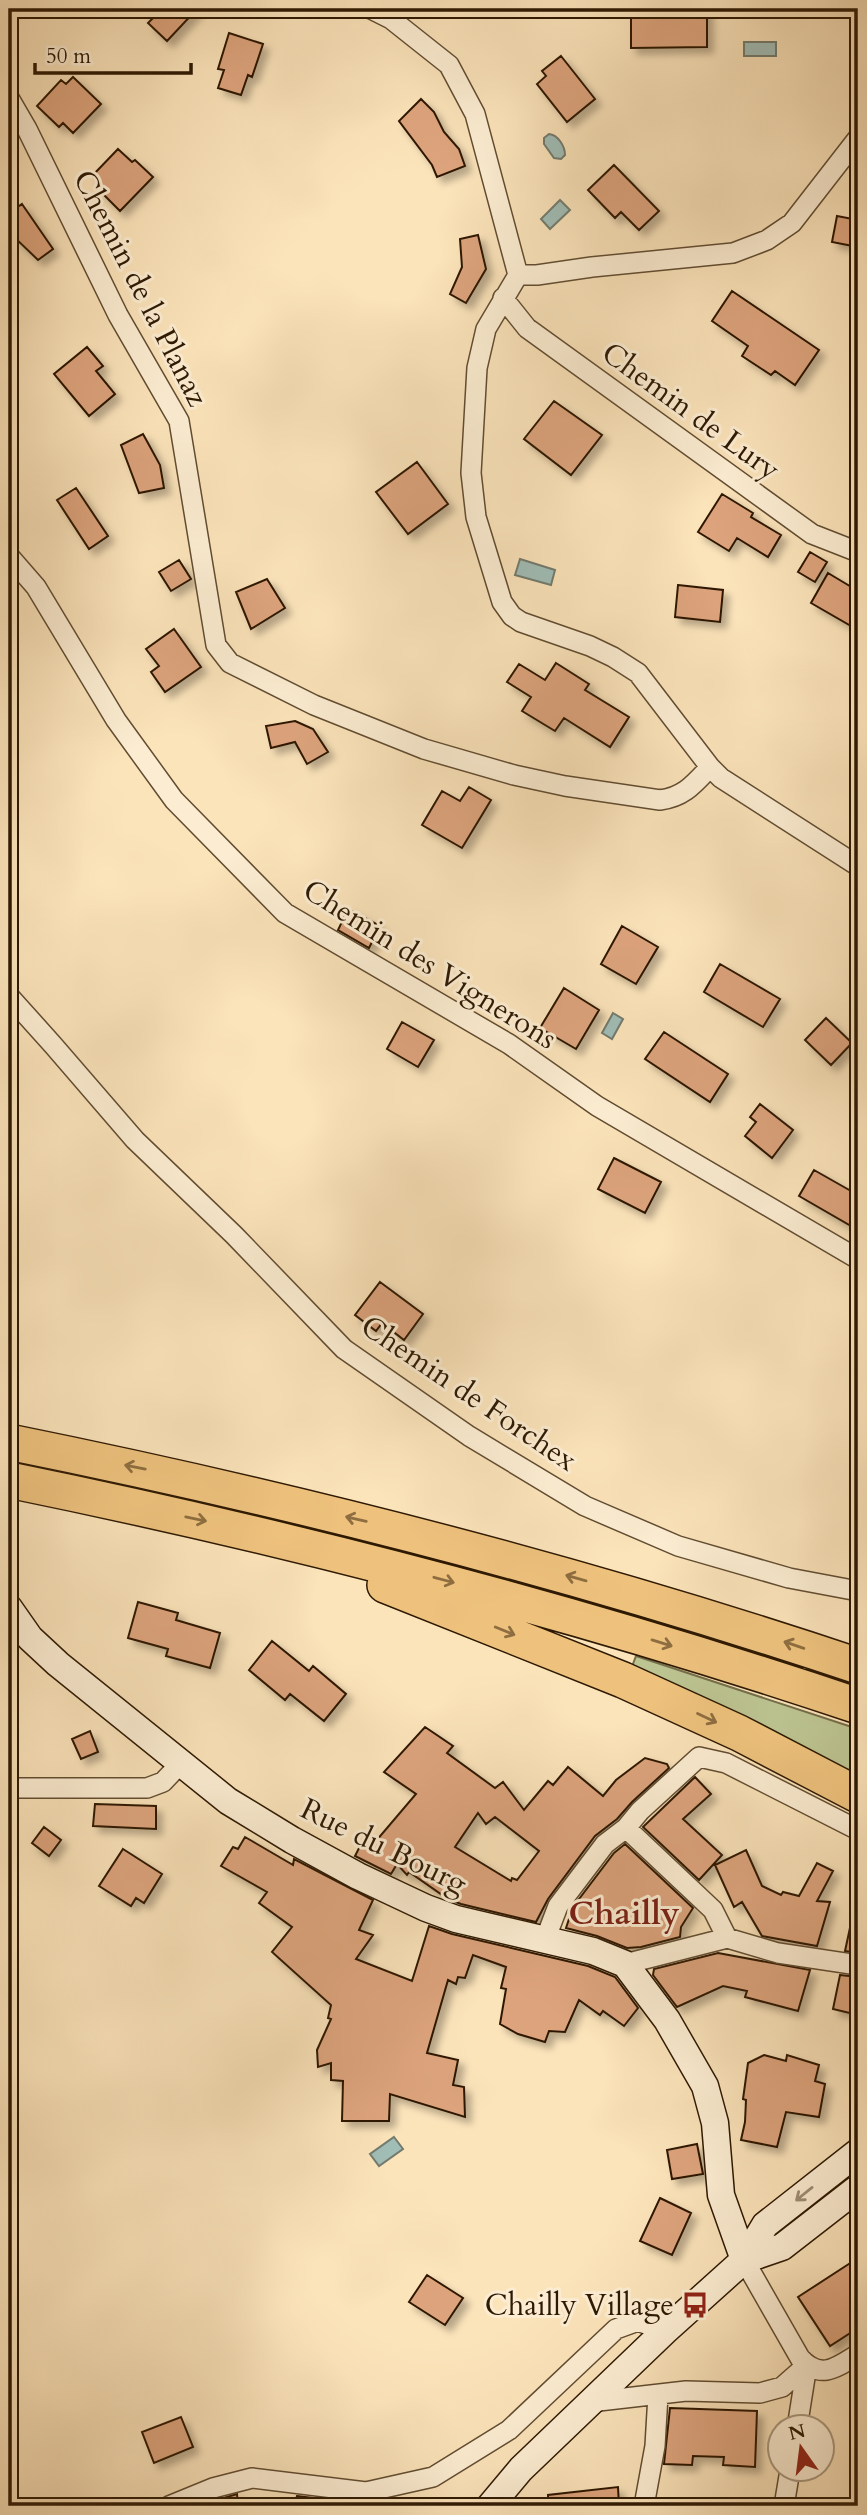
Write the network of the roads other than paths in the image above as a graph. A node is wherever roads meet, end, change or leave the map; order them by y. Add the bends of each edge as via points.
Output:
1 (371, 9) edge
2 (9, 98) edge
3 (858, 138) edge
4 (518, 275) junction
5 (503, 298) junction
6 (858, 552) edge
7 (9, 556) edge
8 (710, 767) junction
9 (858, 866) edge
10 (9, 996) edge
11 (858, 1259) edge
12 (9, 1442) edge
13 (9, 1480) edge
14 (235, 1528) junction
15 (858, 1591) edge
16 (9, 1608) edge
17 (858, 1666) edge
18 (858, 1706) edge
19 (180, 1764) junction
20 (9, 1788) edge
21 (858, 1795) edge
22 (626, 1828) junction
23 (858, 1830) edge
24 (727, 1938) junction
25 (545, 1940) junction
26 (625, 1964) junction
27 (858, 1965) edge
28 (858, 2152) edge
29 (858, 2188) edge
30 (744, 2260) junction
31 (665, 2331) junction
32 (858, 2354) edge
33 (807, 2365) junction
34 (659, 2395) junction
35 (590, 2402) junction
36 (799, 2414) edge
37 (788, 2484) edge
38 (169, 2506) edge
39 (490, 2506) edge
40 (644, 2506) edge
41 (784, 2506) edge

1 - 4 street via 391,19 449,65 475,114
2 - 8 street, Chemin de la Planaz via 118,315 179,421 216,645 230,663 314,705 424,749 514,775 660,800 688,791
3 - 4 street via 792,223 767,240 733,253
4 - 5 street
5 - 6 street, Chemin de Lury via 527,328 812,534
5 - 8 street via 486,329 477,368 471,472 476,517 502,602 521,622 590,646 638,673
7 - 11 street, Chemin des Vignerons via 36,587 116,720 174,800 285,913 509,1044 597,1106
8 - 9 street
10 - 15 street, Chemin de Forchex via 135,1140 344,1349 458,1428 585,1506 678,1546 789,1578
17 -> 12 highway via 597,1584 369,1521
13 -> 14 highway
14 -> 18 highway via 563,1613
14 -> 21 highway via 623,1680
16 - 19 street, Rue du Bourg via 44,1652
19 - 20 street via 163,1782 147,1788
19 - 25 street, Rue du Bourg via 247,1813 358,1876 456,1919
22 - 23 street via 699,1757 726,1763
22 - 24 street via 713,1910
22 - 25 street via 605,1844 558,1906
24 - 26 street
24 - 27 street via 778,1953
25 - 26 street, Rue du Bourg
26 - 30 street via 667,2020 705,2086 715,2123 721,2196
28 -> 30 street via 765,2225
29 - 30 street via 782,2247
30 - 31 street
30 - 33 street
31 - 35 street
31 - 38 street via 638,2321 616,2329 509,2430 433,2477 366,2492 252,2478
32 - 33 street via 833,2370
33 - 34 street via 771,2391
33 - 36 street
34 - 35 street
34 - 40 street
35 - 39 street
37 - 41 street

